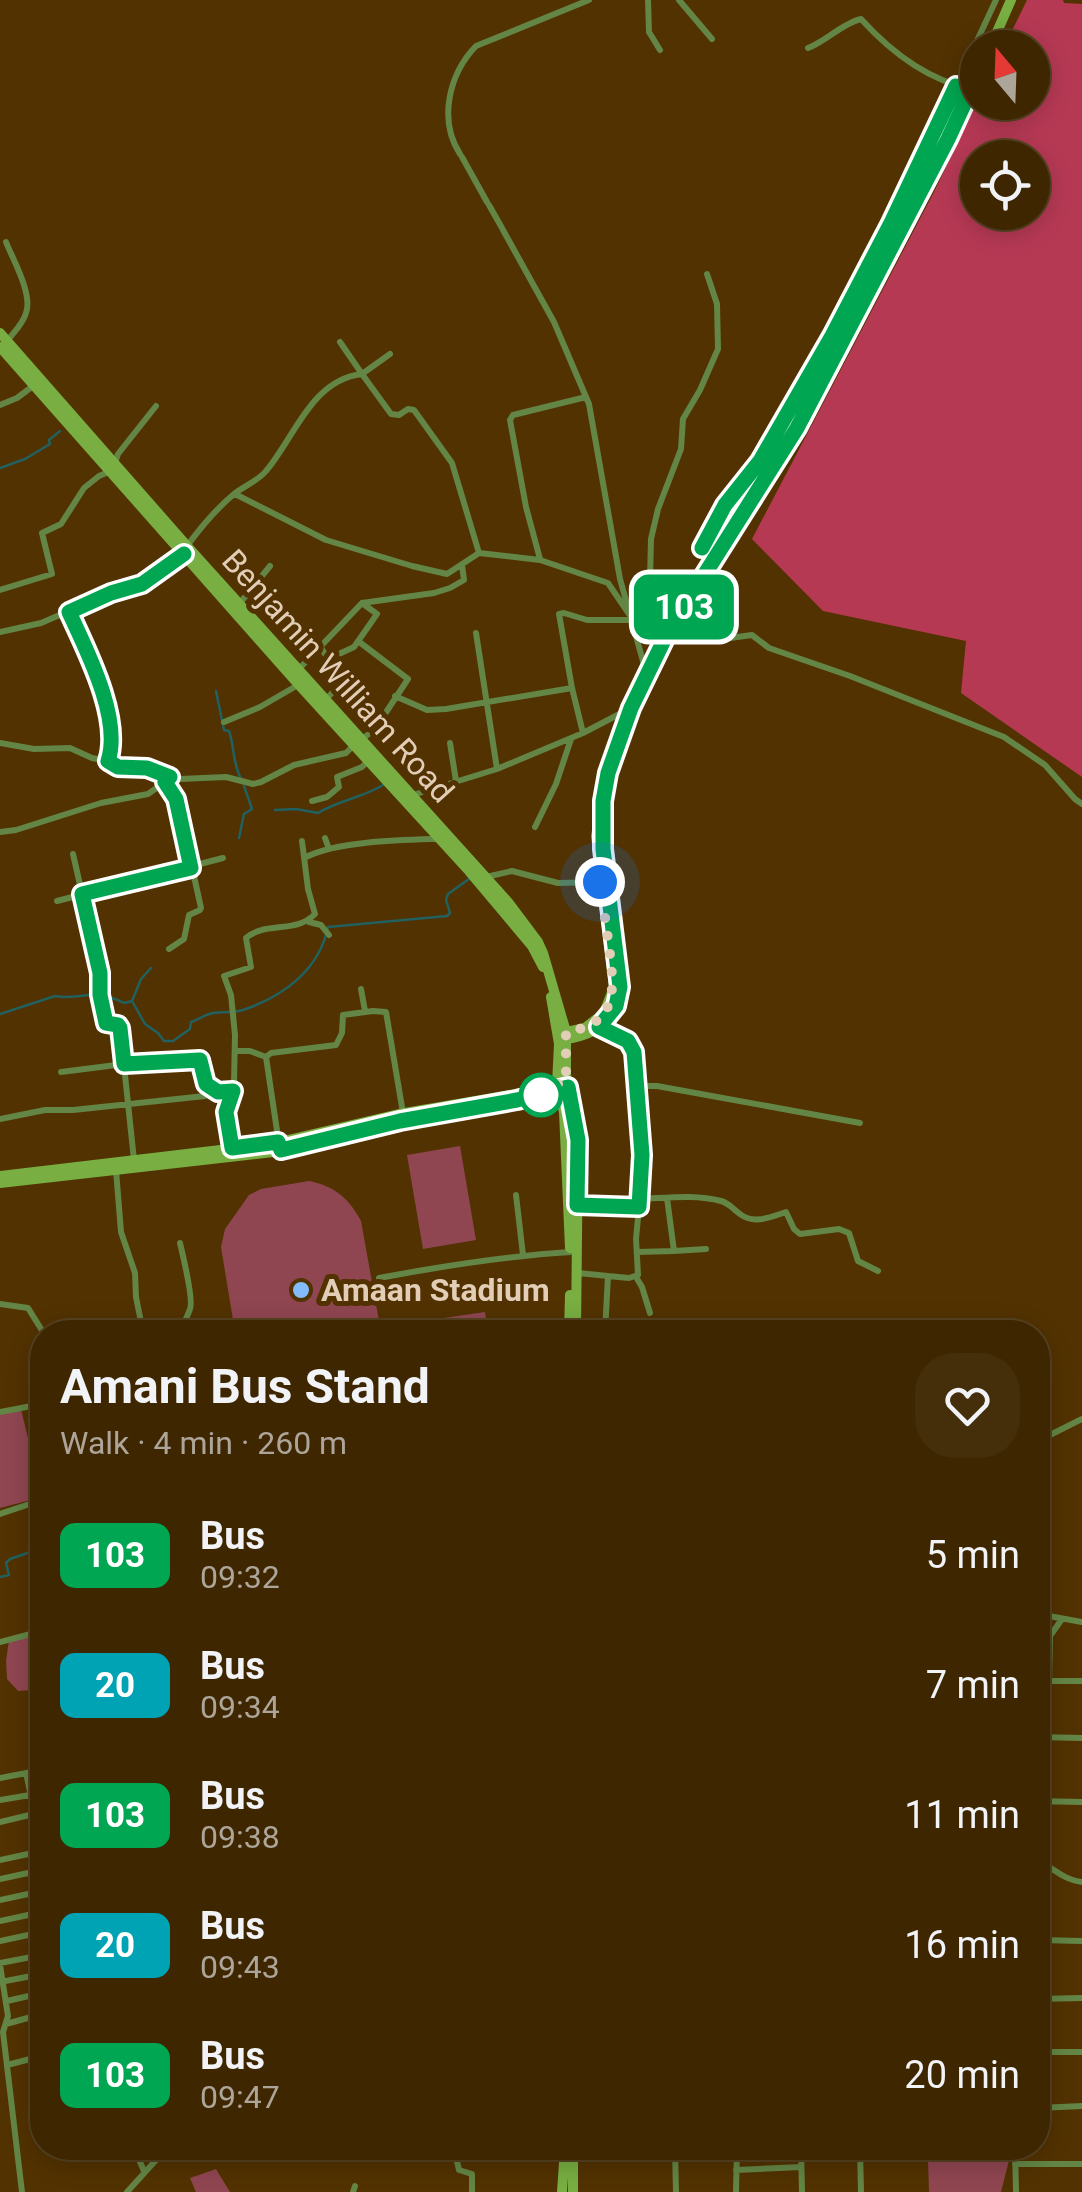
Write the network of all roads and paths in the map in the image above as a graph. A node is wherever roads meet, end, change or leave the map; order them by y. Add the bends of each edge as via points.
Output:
1 (589, 0) edge
2 (648, 0) edge
3 (680, 0) edge
4 (996, 0) edge
5 (1010, 0) edge
6 (998, 30) edge
7 (712, 40) dead end
8 (808, 48) dead end
9 (660, 50) dead end
10 (956, 86) junction
11 (960, 87) edge
12 (960, 111) edge
13 (6, 242) dead end
14 (707, 274) dead end
15 (2, 340) edge
16 (340, 342) dead end
17 (390, 354) dead end
18 (362, 374) junction
19 (34, 386) junction
20 (586, 397) junction
21 (0, 405) edge
22 (156, 406) dead end
23 (113, 468) junction
24 (235, 494) junction
25 (702, 548) dead end
26 (185, 550) junction
27 (479, 553) junction
28 (540, 560) junction
29 (462, 565) junction
30 (270, 566) dead end
31 (0, 590) edge
32 (240, 603) junction
33 (362, 603) junction
34 (69, 612) junction
35 (630, 616) junction
36 (649, 622) junction
37 (672, 626) junction
38 (0, 632) edge
39 (476, 634) dead end
40 (358, 640) junction
41 (321, 648) junction
42 (331, 663) junction
43 (299, 669) junction
44 (646, 673) junction
45 (299, 685) junction
46 (572, 688) junction
47 (395, 696) junction
48 (326, 699) junction
49 (486, 703) junction
50 (631, 708) junction
51 (224, 722) dead end
52 (583, 733) junction
53 (571, 738) junction
54 (358, 742) junction
55 (0, 743) edge
56 (450, 743) dead end
57 (108, 761) junction
58 (368, 761) junction
59 (497, 769) junction
60 (167, 780) junction
61 (456, 780) junction
62 (412, 796) junction
63 (312, 801) dead end
64 (1082, 804) edge
65 (536, 828) dead end
66 (0, 832) edge
67 (325, 838) dead end
68 (437, 838) junction
69 (302, 841) dead end
70 (329, 849) junction
71 (73, 854) dead end
72 (305, 857) junction
73 (223, 858) dead end
74 (191, 868) junction
75 (486, 877) junction
76 (604, 881) junction
77 (82, 894) junction
78 (58, 901) dead end
79 (308, 922) junction
80 (328, 932) dead end
81 (169, 949) dead end
82 (361, 990) dead end
83 (365, 1011) junction
84 (597, 1025) junction
85 (562, 1037) junction
86 (236, 1051) junction
87 (266, 1057) junction
88 (124, 1064) junction
89 (61, 1072) dead end
90 (562, 1083) junction
91 (638, 1086) junction
92 (233, 1091) junction
93 (218, 1092) junction
94 (130, 1104) junction
95 (403, 1113) junction
96 (0, 1119) edge
97 (860, 1123) dead end
98 (280, 1146) junction
99 (232, 1148) junction
100 (134, 1160) junction
101 (116, 1170) junction
102 (0, 1179) edge
103 (516, 1195) dead end
104 (667, 1198) junction
105 (640, 1203) junction
106 (577, 1205) junction
107 (180, 1243) dead end
108 (706, 1250) dead end
109 (674, 1251) junction
110 (570, 1252) junction
111 (637, 1252) junction
112 (523, 1255) junction
113 (878, 1271) dead end
114 (576, 1272) junction
115 (608, 1276) junction
116 (636, 1277) junction
117 (379, 1278) dead end
118 (0, 1304) edge
119 (650, 1313) dead end
120 (36, 1320) edge
121 (140, 1320) edge
122 (184, 1320) edge
123 (572, 1320) edge
124 (573, 1320) edge
125 (606, 1320) edge
126 (30, 1406) edge
127 (0, 1412) edge
128 (1082, 1419) edge
129 (1050, 1435) edge
130 (30, 1504) edge
131 (0, 1514) edge
132 (1050, 1617) edge
133 (1062, 1620) junction
134 (1082, 1622) edge
135 (30, 1634) edge
136 (1050, 1636) edge
137 (0, 1642) edge
138 (1082, 1680) edge
139 (1050, 1681) edge
140 (1050, 1737) edge
141 (1082, 1738) edge
142 (30, 1772) edge
143 (26, 1773) junction
144 (0, 1778) edge
145 (30, 1791) edge
146 (30, 1795) edge
147 (0, 1800) edge
148 (1050, 1802) edge
149 (1082, 1802) edge
150 (30, 1815) edge
151 (0, 1822) edge
152 (30, 1854) edge
153 (0, 1860) edge
154 (1050, 1868) edge
155 (30, 1873) edge
156 (0, 1879) edge
157 (1082, 1882) edge
158 (30, 1894) edge
159 (0, 1900) edge
160 (30, 1915) edge
161 (0, 1921) edge
162 (30, 1934) edge
163 (0, 1940) edge
164 (1050, 1940) edge
165 (1082, 1941) edge
166 (30, 1958) edge
167 (0, 1964) edge
168 (30, 1976) edge
169 (2, 1982) edge
170 (30, 1996) edge
171 (1082, 1998) edge
172 (1050, 1999) edge
173 (7, 2001) junction
174 (30, 2017) edge
175 (4, 2024) junction
176 (1050, 2052) edge
177 (1082, 2052) edge
178 (30, 2059) edge
179 (7, 2065) junction
180 (1082, 2106) edge
181 (1050, 2107) edge
182 (139, 2160) edge
183 (155, 2160) edge
184 (457, 2160) edge
185 (564, 2160) edge
186 (573, 2160) edge
187 (675, 2160) edge
188 (736, 2160) edge
189 (801, 2160) edge
190 (860, 2160) edge
191 (1015, 2160) edge
192 (1015, 2164) junction
193 (1082, 2164) edge
194 (801, 2167) junction
195 (736, 2170) junction
196 (144, 2171) junction
197 (22, 2192) edge
198 (127, 2192) edge
199 (472, 2192) edge
200 (562, 2192) edge
201 (572, 2192) edge
202 (676, 2192) edge
203 (736, 2192) edge
204 (802, 2192) edge
205 (861, 2192) edge
206 (1016, 2192) edge

1 - 20 street via 476,46 462,60 447,116 453,143 554,322
2 - 9 street via 649,32
3 - 7 street
4 - 10 street
5 - 6 main road
8 - 10 street via 861,19 933,78
10 - 11 street
10 - 25 street via 832,336
12 - 37 main road via 797,428
13 - 15 street via 28,308
14 - 36 street via 717,304 718,349 683,419 681,449 658,509
15 - 19 main road, Benjamin William Road
15 - 23 main road, Benjamin William Road
16 - 18 street
17 - 18 street
18 - 24 street via 330,387 265,473
18 - 27 street via 391,414 414,410 436,438 452,463
19 - 21 street
19 - 23 main road, Benjamin William Road
20 - 28 street via 510,420
20 - 35 street
22 - 23 street
23 - 26 main road, Benjamin William Road
23 - 31 street via 84,488 62,524 42,533 52,574
24 - 26 street
24 - 29 street via 350,549 444,574
26 - 32 main road, Benjamin William Road
26 - 34 street via 142,584
26 - 45 main road, Benjamin William Road
27 - 28 street
27 - 29 street
28 - 35 street via 608,583
29 - 33 street via 464,580 450,588
30 - 32 street
32 - 43 main road, Benjamin William Road
33 - 40 street via 377,614
33 - 41 street
34 - 38 street
34 - 57 street via 103,695 112,739
35 - 36 street
35 - 44 street
35 - 46 street via 587,620 559,614
36 - 37 street
37 - 44 main road
37 - 64 street via 730,638 752,635 769,648 1004,737 1045,765
39 - 49 street
40 - 42 street
40 - 47 street via 408,676
41 - 42 street
41 - 43 street
42 - 48 street via 334,690
43 - 48 main road, Benjamin William Road
44 - 50 main road
45 - 51 street
45 - 54 main road, Benjamin William Road
46 - 49 street
46 - 52 street
47 - 49 street via 427,710
47 - 54 street via 376,729
48 - 54 main road, Benjamin William Road
49 - 59 street
50 - 52 street
50 - 76 main road via 603,801
52 - 53 street
53 - 59 street
53 - 65 street
54 - 58 main road, Benjamin William Road
54 - 60 street via 346,754 294,765 253,784 226,777
54 - 62 main road, Benjamin William Road
55 - 57 street via 63,747
56 - 61 street
57 - 60 street via 147,768
58 - 63 street via 337,778 334,793
58 - 68 main road, Benjamin William Road
59 - 61 street
60 - 66 street via 148,794
60 - 74 street
61 - 62 street
62 - 75 main road, Benjamin William Road
67 - 70 street
68 - 70 street
68 - 85 main road, Benjamin William Road via 532,946
69 - 72 street
70 - 72 street
71 - 77 street
72 - 79 street via 315,914
73 - 74 street
74 - 77 street
74 - 81 street via 200,910 189,915 186,936
75 - 76 street via 512,871 558,883
75 - 85 main road, Benjamin William Road via 538,942
76 - 84 main road via 620,987 616,1006
77 - 78 street
77 - 88 street via 106,1023 120,1028
79 - 80 street
79 - 86 street via 253,932 246,938 251,968 224,976
82 - 83 street
83 - 87 street via 342,1015 336,1045
83 - 95 street via 388,1013
84 - 85 main road
84 - 91 street via 628,1041
85 - 90 main road, Benjamin William Road
86 - 87 street
86 - 92 street
87 - 98 street
88 - 89 street
88 - 93 street via 200,1060 206,1084
88 - 94 street
90 - 95 main road
90 - 98 main road via 517,1100
90 - 106 main road via 578,1140
90 - 110 main road
91 - 97 street
91 - 105 street
92 - 93 street
92 - 99 street via 226,1112
93 - 94 street
94 - 96 street
94 - 100 street
95 - 98 main road
98 - 99 main road
98 - 101 main road
99 - 100 main road
100 - 102 main road
101 - 102 main road
101 - 121 street
103 - 112 street
104 - 105 street
104 - 109 street
104 - 113 street via 726,1202 750,1219 786,1212 800,1234 848,1232 858,1261
105 - 106 street
105 - 111 street
106 - 114 main road
107 - 122 street via 192,1296
108 - 109 street
109 - 111 street
110 - 112 street
110 - 123 main road
111 - 116 street
112 - 117 street
114 - 115 street
114 - 124 main road
115 - 116 street
115 - 125 street
116 - 119 street
118 - 120 street via 28,1308
126 - 127 street
128 - 129 street
130 - 131 street
132 - 133 street
133 - 134 street
133 - 136 street
135 - 137 street
138 - 139 street
140 - 141 street
142 - 143 street
143 - 144 street
143 - 145 street
146 - 147 street
148 - 149 street
150 - 151 street
152 - 153 street
154 - 157 street
155 - 156 street
158 - 159 street
160 - 161 street
162 - 163 street
164 - 165 street
166 - 167 street
167 - 169 street
168 - 169 street
169 - 173 street
170 - 173 street
171 - 172 street
173 - 175 street
174 - 175 street
175 - 179 street
176 - 177 street
178 - 179 street
179 - 197 street
180 - 181 street
182 - 196 street
183 - 196 street
184 - 199 street via 460,2171 472,2174
185 - 200 main road
186 - 201 main road
187 - 202 street
188 - 195 street
189 - 194 street
190 - 205 street
191 - 192 street
192 - 193 street
192 - 206 street
194 - 195 street
194 - 204 street
195 - 203 street
196 - 198 street

